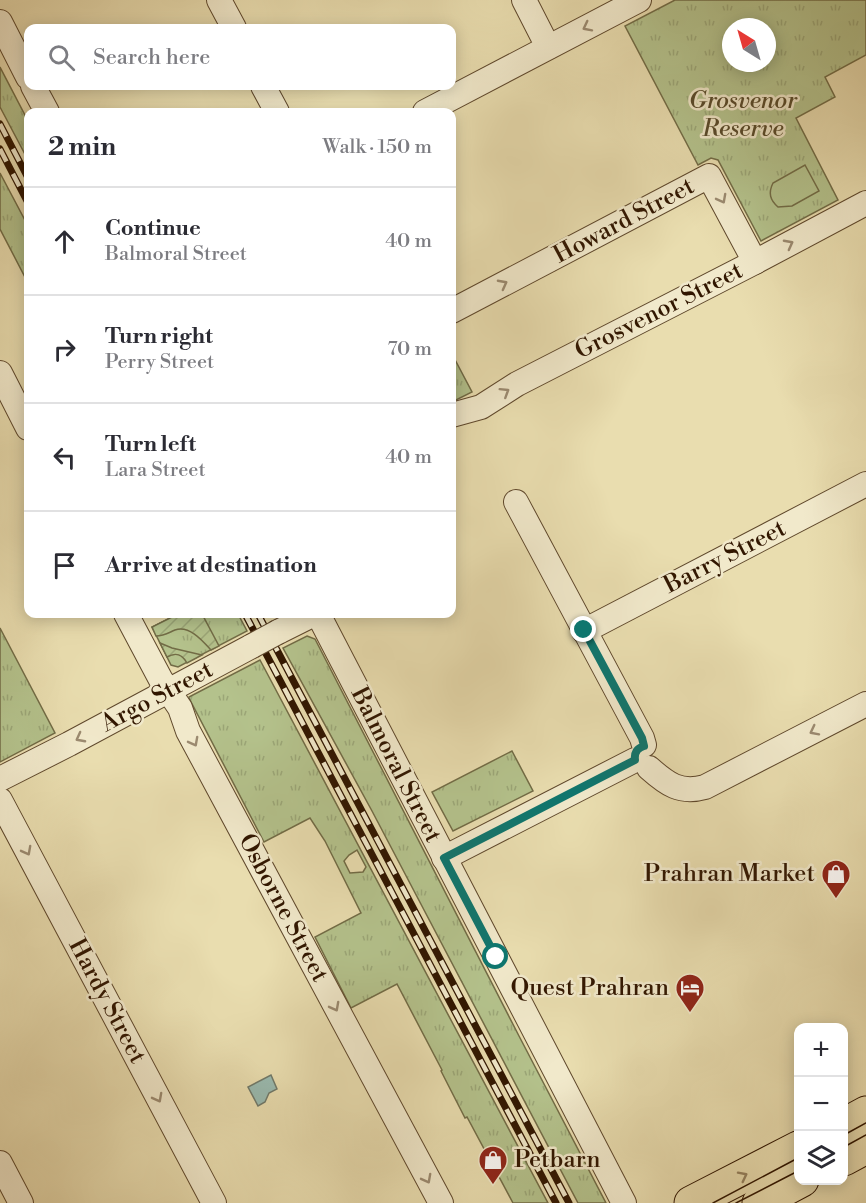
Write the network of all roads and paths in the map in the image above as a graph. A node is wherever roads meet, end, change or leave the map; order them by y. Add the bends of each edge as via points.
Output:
1 (219, 0) edge
2 (524, 0) edge
3 (639, 0) edge
4 (0, 22) edge
5 (232, 24) edge
6 (548, 47) junction
7 (24, 69) edge
8 (35, 90) edge
9 (265, 90) edge
10 (45, 108) edge
11 (276, 108) edge
12 (433, 108) edge
13 (866, 203) edge
14 (755, 262) junction
15 (456, 309) edge
16 (0, 373) edge
17 (456, 415) edge
18 (24, 420) edge
19 (866, 484) edge
20 (516, 502) dead end
21 (128, 618) edge
22 (308, 618) edge
23 (318, 618) edge
24 (584, 630) junction
25 (168, 690) junction
26 (866, 704) edge
27 (642, 758) junction
28 (0, 779) edge
29 (0, 800) edge
30 (444, 858) junction
31 (866, 1113) edge
32 (856, 1149) edge
33 (794, 1150) edge
34 (0, 1163) edge
35 (794, 1184) edge
36 (21, 1203) edge
37 (214, 1203) edge
38 (441, 1203) edge
39 (624, 1203) edge
40 (691, 1203) edge
41 (759, 1203) edge

1 - 5 street
2 - 6 street
3 -> 6 street
4 - 7 street
6 - 12 street
8 - 10 street
9 - 11 street
14 -> 13 street, Grosvenor Street
15 -> 14 street, Howard Street via 710,176
17 -> 14 street, Grosvenor Street via 481,407 517,384
16 - 18 street
19 - 24 street, Barry Street
20 - 24 street
21 - 25 street, Osborne Street
22 - 25 street, Argo Street, bridge
23 - 30 street, Balmoral Street
24 - 27 street via 642,738
25 -> 28 street, Argo Street
25 -> 38 street, Osborne Street
26 -> 27 street via 694,790 674,787
27 - 30 street
29 -> 37 street, Hardy Street
30 - 39 street, Balmoral Street
31 - 32 main road
40 -> 33 main road
34 - 36 street
35 - 41 main road

